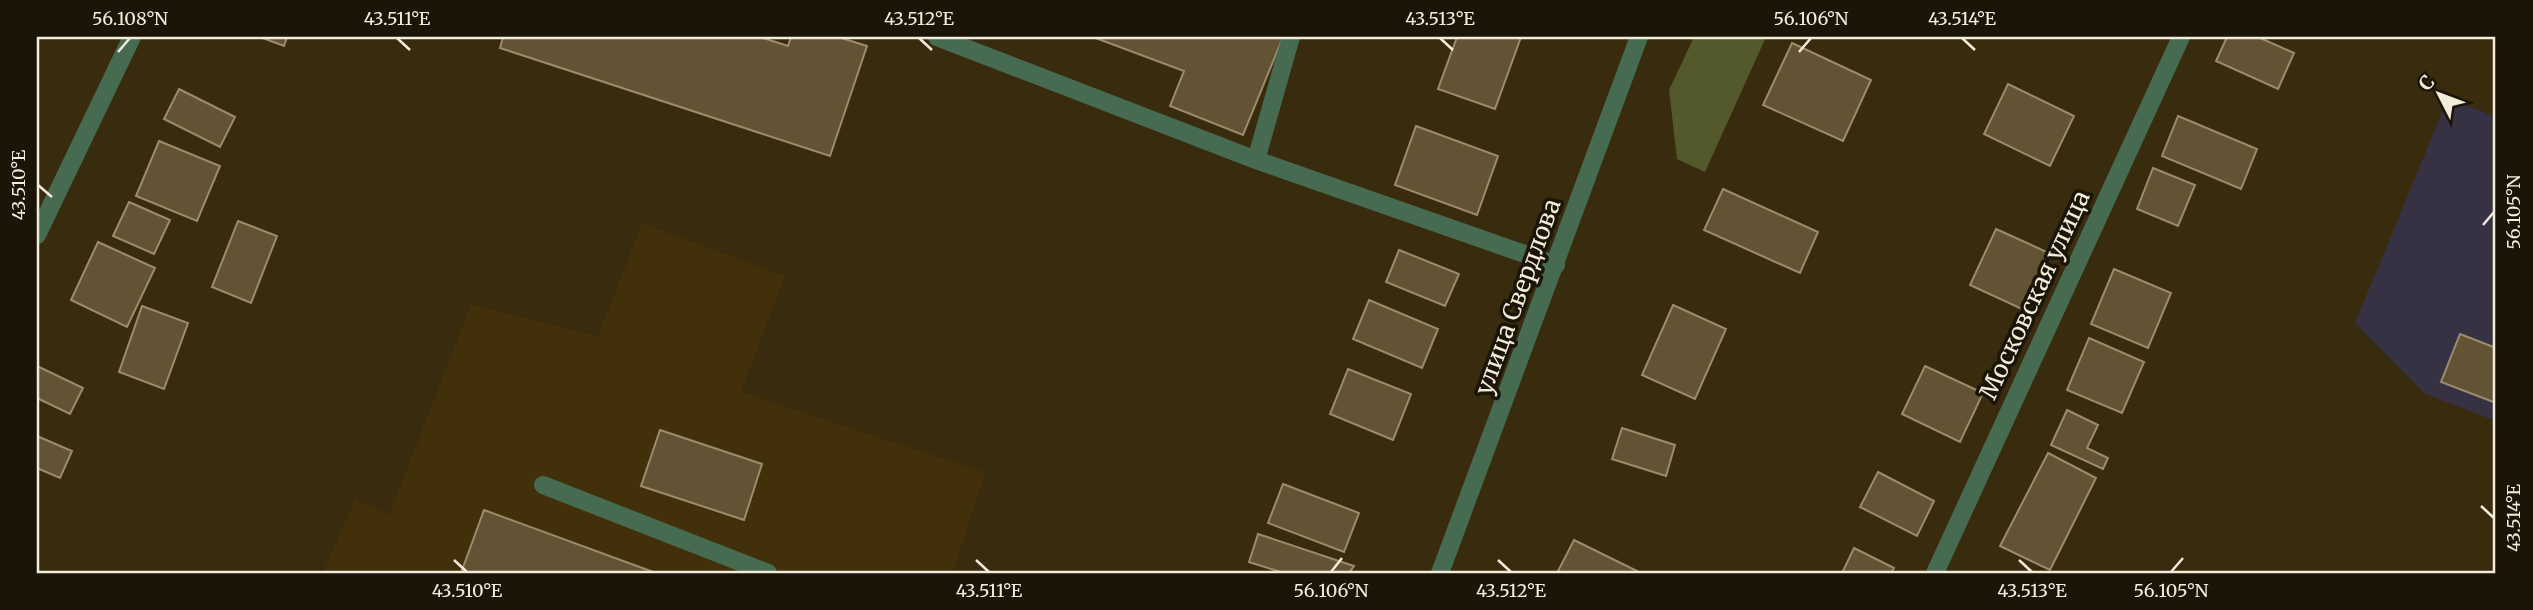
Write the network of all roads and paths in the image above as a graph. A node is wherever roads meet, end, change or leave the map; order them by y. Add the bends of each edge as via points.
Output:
1 (132, 37) edge
2 (937, 37) edge
3 (1291, 37) edge
4 (1639, 37) edge
5 (2181, 37) edge
6 (1256, 160) junction
7 (37, 235) edge
8 (1556, 265) junction
9 (543, 485) dead end
10 (768, 573) edge
11 (1440, 573) edge
12 (1935, 573) edge

1 - 7 street
2 - 6 street
3 - 6 street
4 - 8 street, улица Свердлова
5 - 12 street, Московская улица
6 - 8 street
8 - 11 street, улица Свердлова
9 - 10 street

